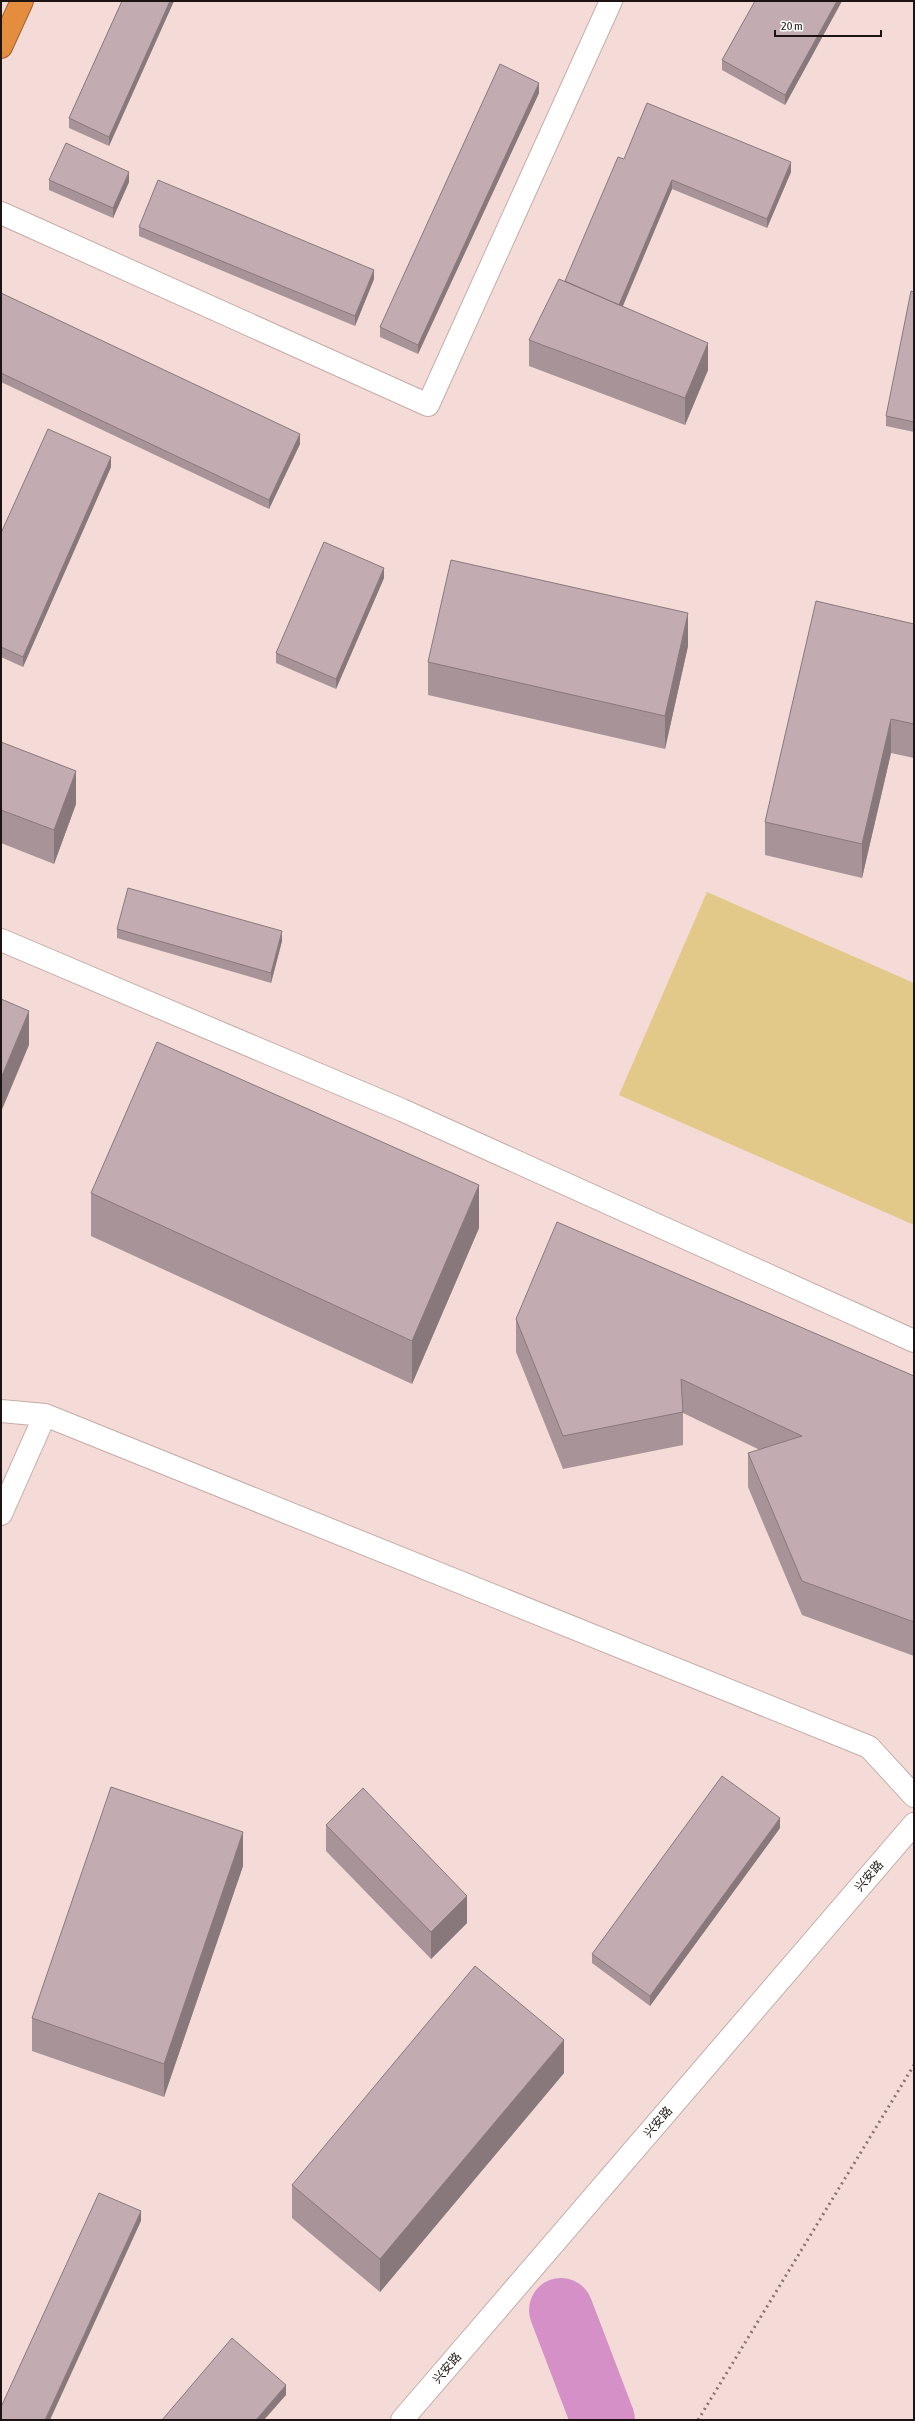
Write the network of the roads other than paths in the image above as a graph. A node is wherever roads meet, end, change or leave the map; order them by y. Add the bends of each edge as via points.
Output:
1 (22, 1) edge
2 (611, 1) edge
3 (1, 47) edge
4 (1, 213) edge
5 (1, 940) edge
6 (914, 1341) edge
7 (1, 1411) edge
8 (45, 1416) junction
9 (1, 1514) edge
10 (914, 1796) edge
11 (914, 1824) edge
12 (402, 2420) edge

1 - 3 highway
2 - 4 street via 428,405
5 - 6 street via 402,1110
7 - 8 street
8 - 9 street
8 - 10 street via 869,1747
11 - 12 street, 兴安路

